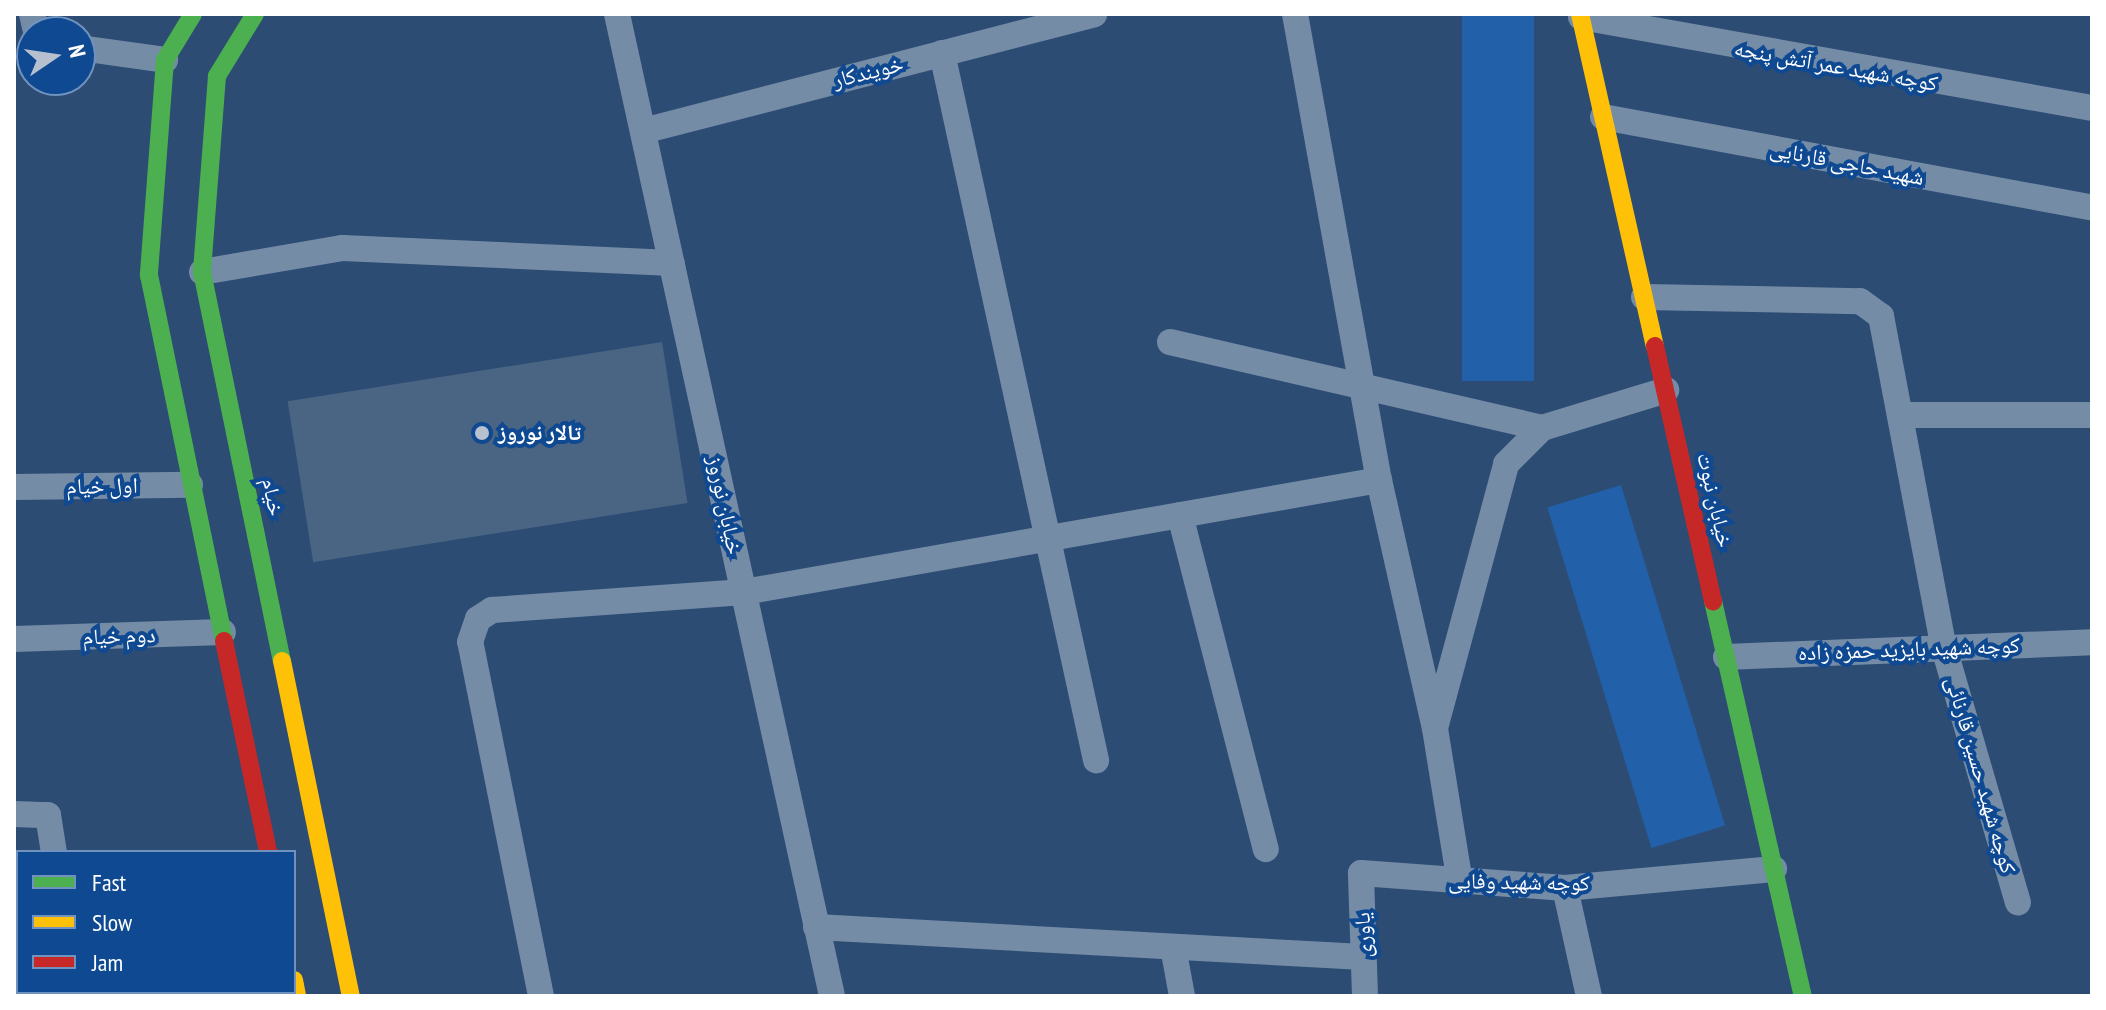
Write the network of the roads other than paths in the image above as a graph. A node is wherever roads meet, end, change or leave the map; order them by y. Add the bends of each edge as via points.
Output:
1 (193, 14) edge
2 (255, 14) edge
3 (617, 14) edge
4 (1094, 14) edge
5 (1295, 14) edge
6 (1580, 16) edge
7 (96, 50) edge
8 (942, 53) junction
9 (165, 60) junction
10 (2092, 108) edge
11 (1603, 117) junction
12 (643, 131) junction
13 (2092, 208) edge
14 (672, 263) junction
15 (202, 272) junction
16 (1644, 297) junction
17 (1170, 342) dead end
18 (1361, 384) junction
19 (1666, 390) junction
20 (1902, 415) junction
21 (2092, 415) edge
22 (1542, 428) junction
23 (1379, 480) junction
24 (190, 485) junction
25 (14, 487) edge
26 (1180, 515) junction
27 (1051, 537) junction
28 (744, 592) junction
29 (223, 632) junction
30 (14, 639) edge
31 (2092, 642) edge
32 (1944, 648) junction
33 (1726, 657) junction
34 (1435, 728) junction
35 (1096, 760) dead end
36 (14, 814) edge
37 (1266, 849) dead end
38 (54, 850) edge
39 (268, 850) edge
40 (1774, 869) junction
41 (1361, 873) joint
42 (1460, 883) junction
43 (1565, 888) junction
44 (2018, 902) dead end
45 (816, 927) junction
46 (1173, 947) junction
47 (1363, 957) junction
48 (351, 996) edge
49 (541, 996) edge
50 (832, 996) edge
51 (1182, 996) edge
52 (1365, 996) edge
53 (1589, 996) edge
54 (1803, 996) edge

1 - 9 street
2 - 15 street, خیام via 217,76
3 - 12 street, خیابان نوروز
4 - 8 street, خویندکار
5 - 18 street
6 - 10 street, کوچه شهید عمر آتش پنجه
6 - 11 street, خیابان نبوت
7 - 9 street
8 - 12 street, خویندکار
8 - 27 street
9 - 24 street via 149,275
11 - 13 street, شهید حاجی قارنایی
11 - 16 street, خیابان نبوت
12 - 14 street, خیابان نوروز
14 - 15 street via 343,248
14 - 28 street, خیابان نوروز
15 - 48 street, خیام
16 - 19 street, خیابان نبوت
16 - 20 street, کوچه شهید حسین قارنائی via 1873,303
17 - 18 street
18 - 22 street
18 - 23 street
19 - 22 street
19 - 33 street, خیابان نبوت
20 - 21 street
20 - 32 street, کوچه شهید حسین قارنائی
22 - 34 street via 1506,464
23 - 26 street
23 - 34 street
24 - 25 street, اول خیام
24 - 29 street
26 - 27 street
26 - 37 street
27 - 28 street
27 - 35 street
28 - 45 street, خیابان نوروز
28 - 49 street via 492,610 478,619 470,642
29 - 30 street, دوم خیام
29 - 39 street
31 - 32 street, کوچه شهید بایزید حمزه زاده
32 - 33 street, کوچه شهید بایزید حمزه زاده
32 - 44 street, کوچه شهید حسین قارنائی
33 - 40 street, خیابان نبوت
34 - 42 street
36 - 38 street via 48,815
40 - 43 street, کوچه شهید وفایی
40 - 54 street, خیابان نبوت
41 - 42 street, کوچه شهید وفایی
41 - 47 street, یاوری
42 - 43 street, کوچه شهید وفایی
43 - 53 street
45 - 46 street
45 - 50 street, خیابان نوروز
46 - 47 street
46 - 51 street
47 - 52 street, یاوری

